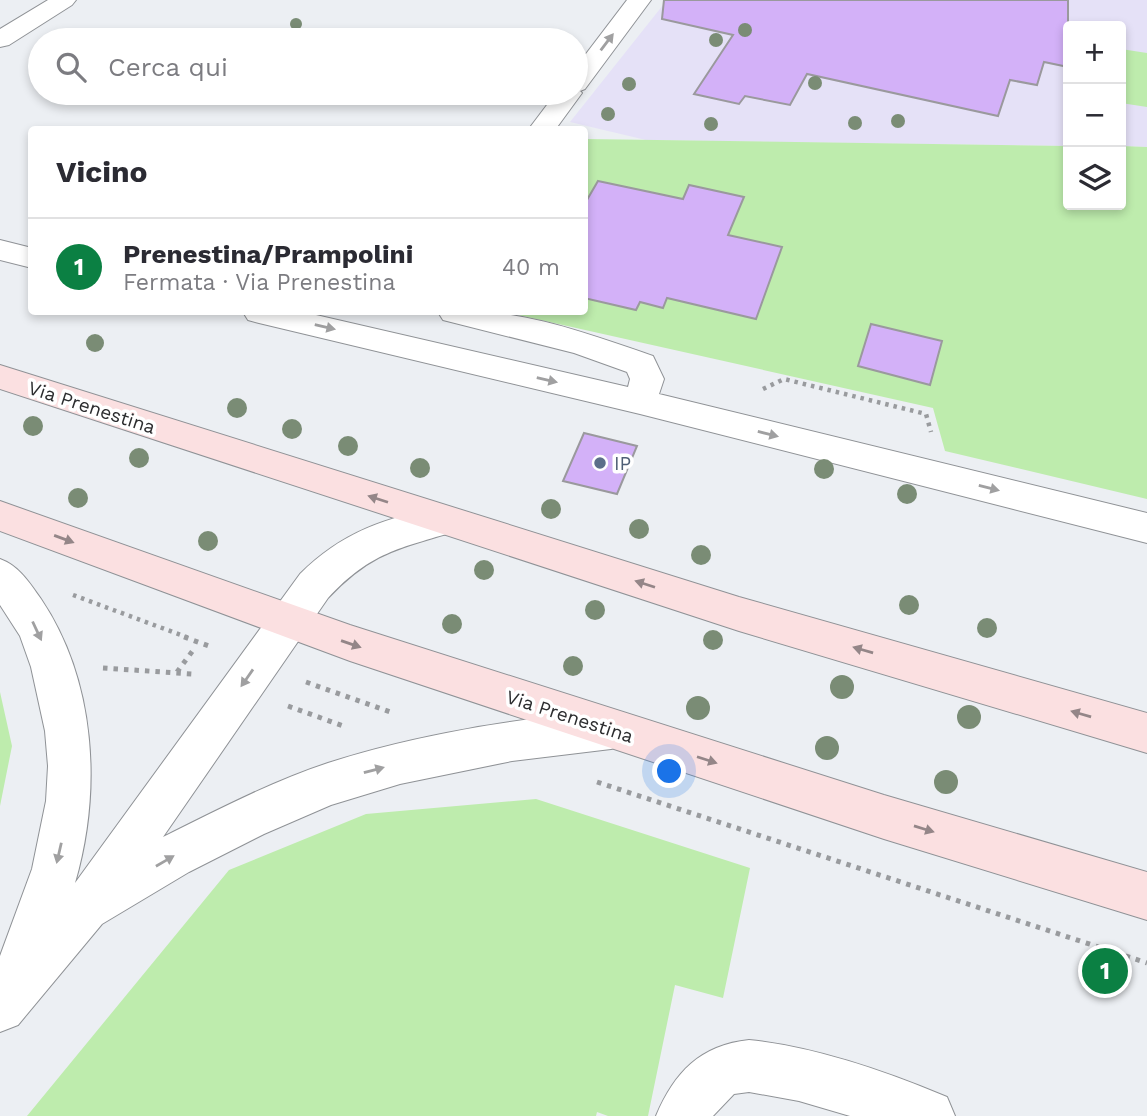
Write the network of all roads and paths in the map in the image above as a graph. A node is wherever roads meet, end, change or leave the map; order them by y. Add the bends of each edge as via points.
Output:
1 (64, 0) edge
2 (639, 0) edge
3 (0, 40) edge
4 (588, 68) edge
5 (560, 105) edge
6 (544, 126) edge
7 (0, 250) edge
8 (28, 256) edge
9 (272, 315) edge
10 (466, 315) edge
11 (0, 377) edge
12 (754, 394) dead end
13 (640, 402) junction
14 (933, 437) dead end
15 (0, 516) edge
16 (443, 520) junction
17 (1147, 528) edge
18 (0, 575) edge
19 (62, 591) dead end
20 (286, 622) junction
21 (215, 648) dead end
22 (194, 649) dead end
23 (94, 667) dead end
24 (177, 673) junction
25 (200, 674) dead end
26 (294, 678) dead end
27 (286, 705) dead end
28 (395, 714) dead end
29 (350, 729) dead end
30 (611, 729) junction
31 (1147, 733) edge
32 (588, 779) dead end
33 (1147, 896) edge
34 (85, 907) junction
35 (1147, 964) edge
36 (3, 1004) edge
37 (683, 1116) edge
38 (928, 1116) edge

1 - 3 street
4 -> 2 street
5 - 6 street
7 - 8 street
9 -> 13 street
10 - 13 street via 581,343 641,364 647,379
16 -> 11 main road, Via Prenestina
12 - 14 path via 784,379 926,414
13 -> 17 street
15 -> 20 main road, Via Prenestina
16 - 20 street via 389,533 354,549 329,569
31 -> 16 main road, Via Prenestina via 739,614
18 -> 36 street via 35,625 48,657 71,761 69,802 53,879
19 - 21 path
20 -> 30 main road, Via Prenestina
20 -> 34 street
22 - 24 path
23 - 24 path
24 - 25 path
26 - 28 path
27 - 29 path
30 -> 33 main road, Via Prenestina
34 -> 30 street via 248,818 363,773 438,754
32 - 35 path
34 - 36 street
37 - 38 street via 701,1088 716,1075 751,1066 780,1069

